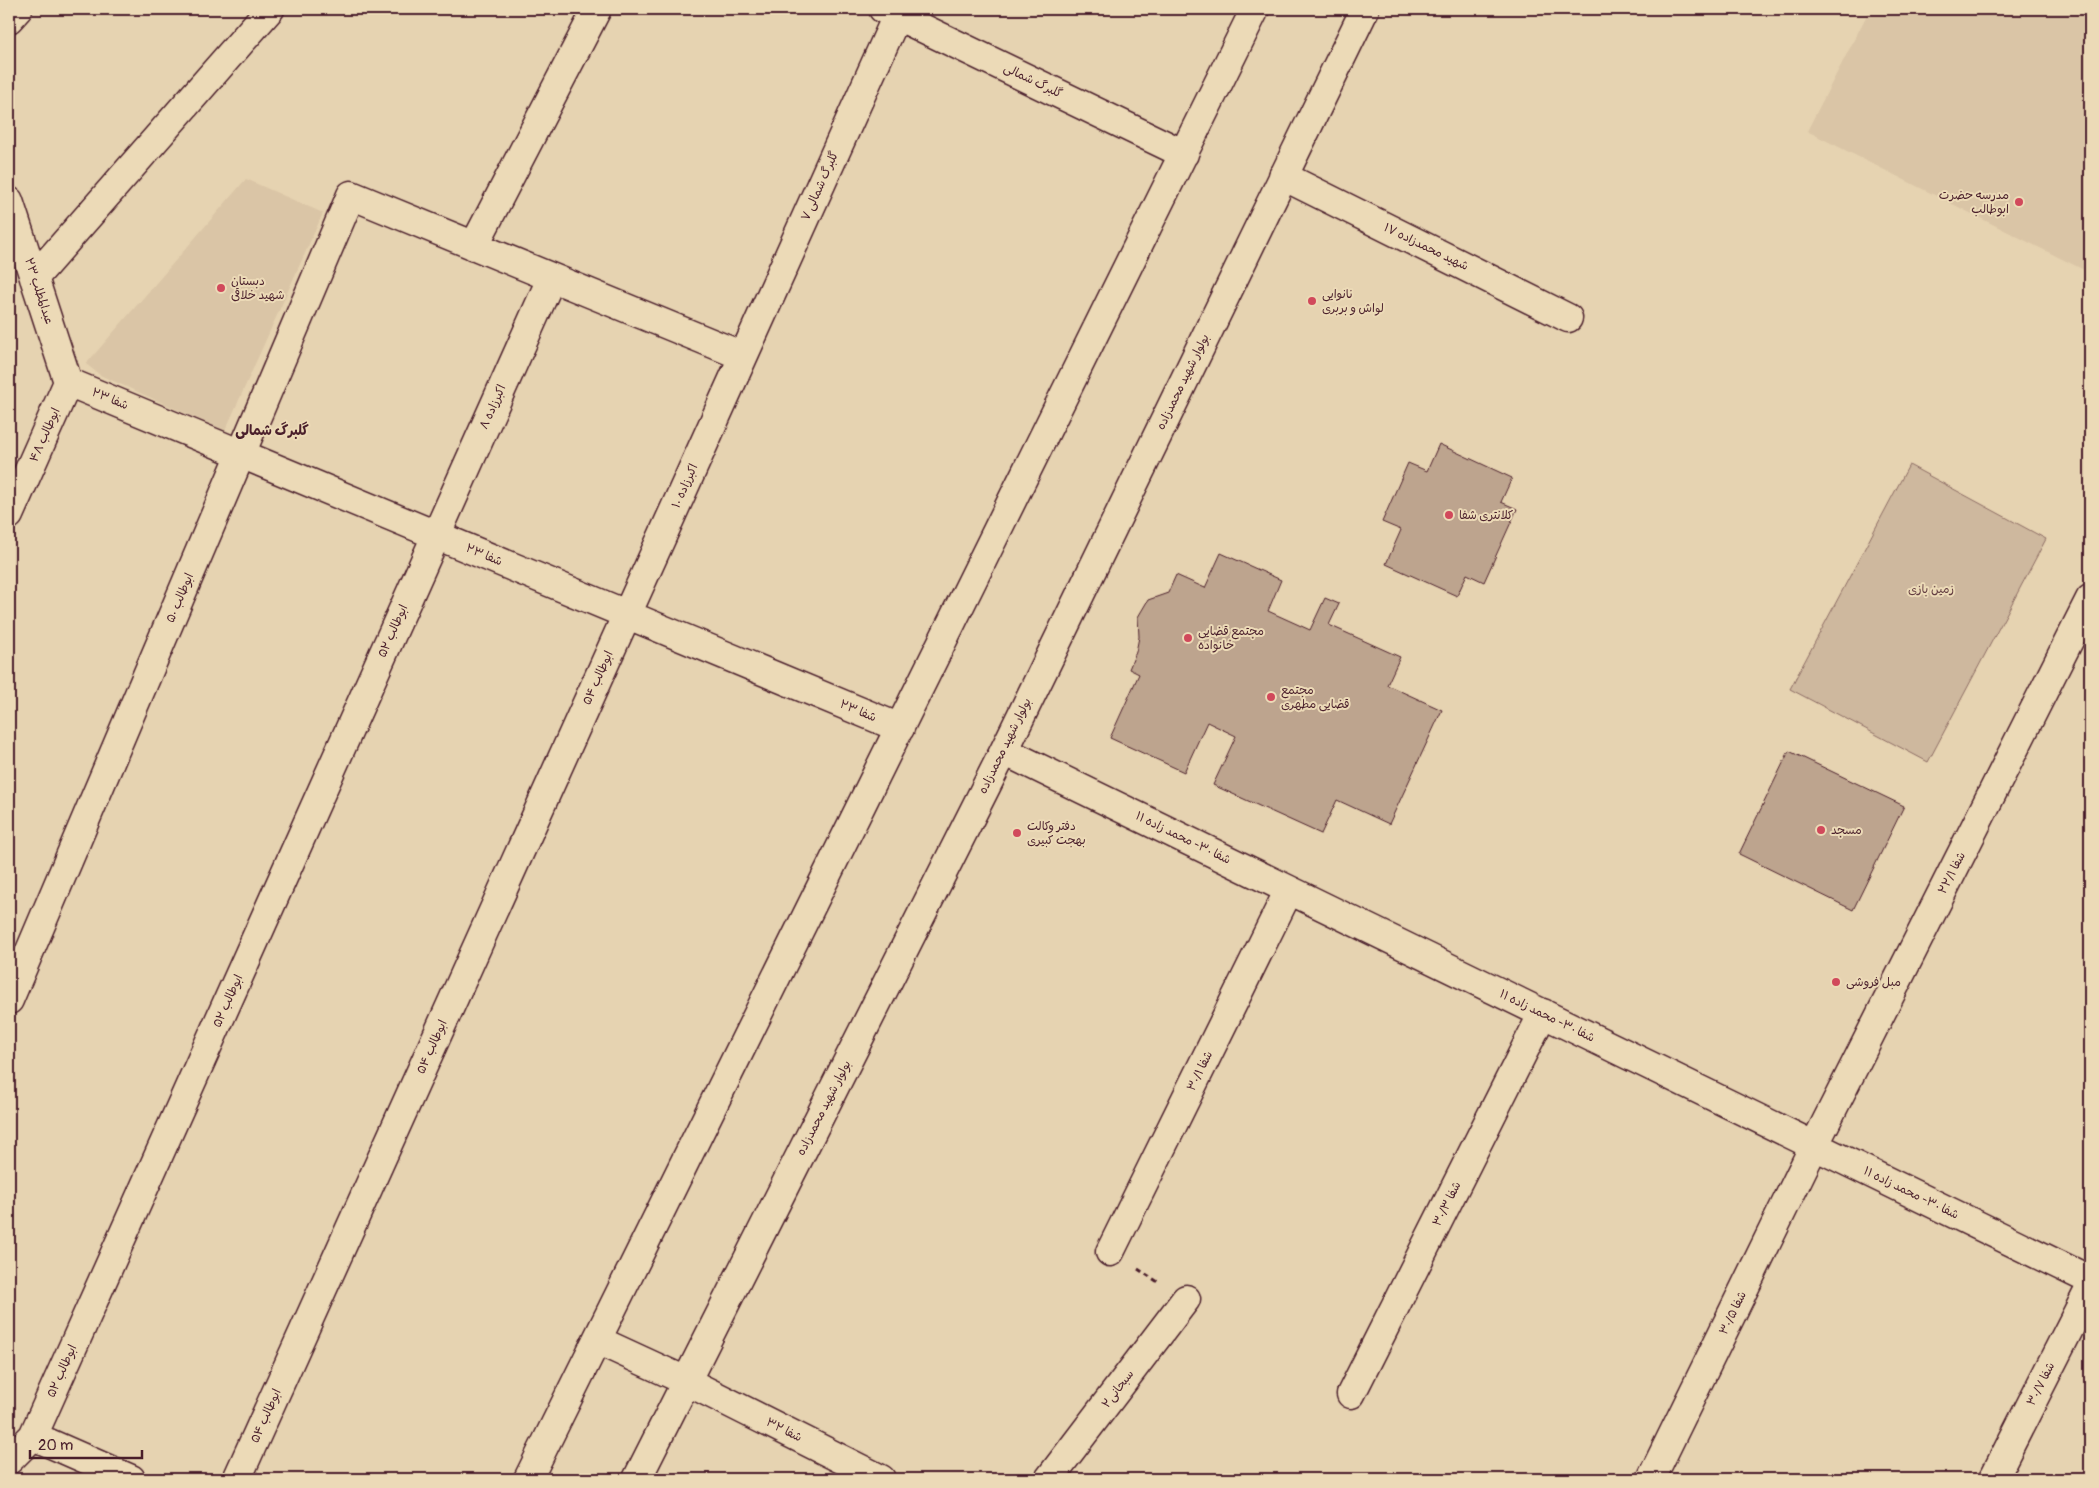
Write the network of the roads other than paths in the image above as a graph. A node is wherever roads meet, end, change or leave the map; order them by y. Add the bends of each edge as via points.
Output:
1 (18, 9) edge
2 (270, 9) edge
3 (597, 9) edge
4 (1255, 9) edge
5 (1365, 9) edge
6 (893, 11) edge
7 (9, 19) edge
8 (1184, 154) junction
9 (1284, 176) junction
10 (9, 201) edge
11 (474, 246) junction
12 (34, 278) junction
13 (551, 279) junction
14 (1568, 318) dead end
15 (743, 356) junction
16 (68, 382) junction
17 (242, 452) junction
18 (9, 515) edge
19 (436, 536) junction
20 (2090, 599) edge
21 (627, 615) junction
22 (900, 728) junction
23 (1004, 751) junction
24 (1290, 890) junction
25 (9, 1000) edge
26 (1543, 1013) junction
27 (1814, 1146) junction
28 (1110, 1252) road end
29 (2090, 1280) edge
30 (2090, 1288) edge
31 (1186, 1300) road end
32 (597, 1340) junction
33 (686, 1381) junction
34 (1351, 1394) dead end
35 (33, 1436) junction
36 (9, 1460) edge
37 (131, 1479) edge
38 (237, 1479) edge
39 (528, 1479) edge
40 (637, 1479) edge
41 (881, 1479) edge
42 (1049, 1479) edge
43 (1651, 1479) edge
44 (1993, 1479) edge

1 - 7 street
2 - 12 street
3 - 11 street
4 - 8 street
5 - 9 street, بولوار شهید محمدزاده
6 - 8 street, گلبرگ شمالی
6 - 15 street, گلبرگ شمالی ۷
8 - 22 street
9 - 14 street, شهید محمدزاده ۱۷
9 - 23 street, بولوار شهید محمدزاده
10 - 12 street, عبدالمطلب ۲۳
11 - 13 street
11 - 17 street, ابوطالب ۵۰ via 351,196
12 - 16 street, عبدالمطلب ۲۳
13 - 15 street
13 - 19 street, اکبرزاده ۸
15 - 21 street, اکبرزاده ۱۰
16 - 17 street, شفا ۲۳
16 - 18 street, ابوطالب ۴۸
17 - 19 street, شفا ۲۳
17 - 25 street, ابوطالب ۵۰
19 - 21 street, شفا ۲۳
19 - 35 street, ابوطالب ۵۲
20 - 27 street, ۲۲/۱ شفا
21 - 22 street, شفا ۲۳
21 - 38 street, ابوطالب ۵۴
22 - 32 street
23 - 24 street, شفا ۳۰- محمد زاده ۱۱
23 - 33 street, بولوار شهید محمدزاده
24 - 26 street, شفا ۳۰- محمد زاده ۱۱
24 - 28 street, شفا ۳۰/۱
26 - 27 street, شفا ۳۰- محمد زاده ۱۱
26 - 34 street, ۳۰/۳ شفا
27 - 29 street, شفا ۳۰- محمد زاده ۱۱
27 - 43 street, ۳۰/۵ شفا
30 - 44 street, ۳۰/۷ شفا
31 - 42 street, سبحانی۲
32 - 33 street, شفا ۳۲
32 - 39 street
33 - 40 street, بولوار شهید محمدزاده
33 - 41 street, شفا ۳۲
35 - 36 street, ابوطالب ۵۲
35 - 37 street

